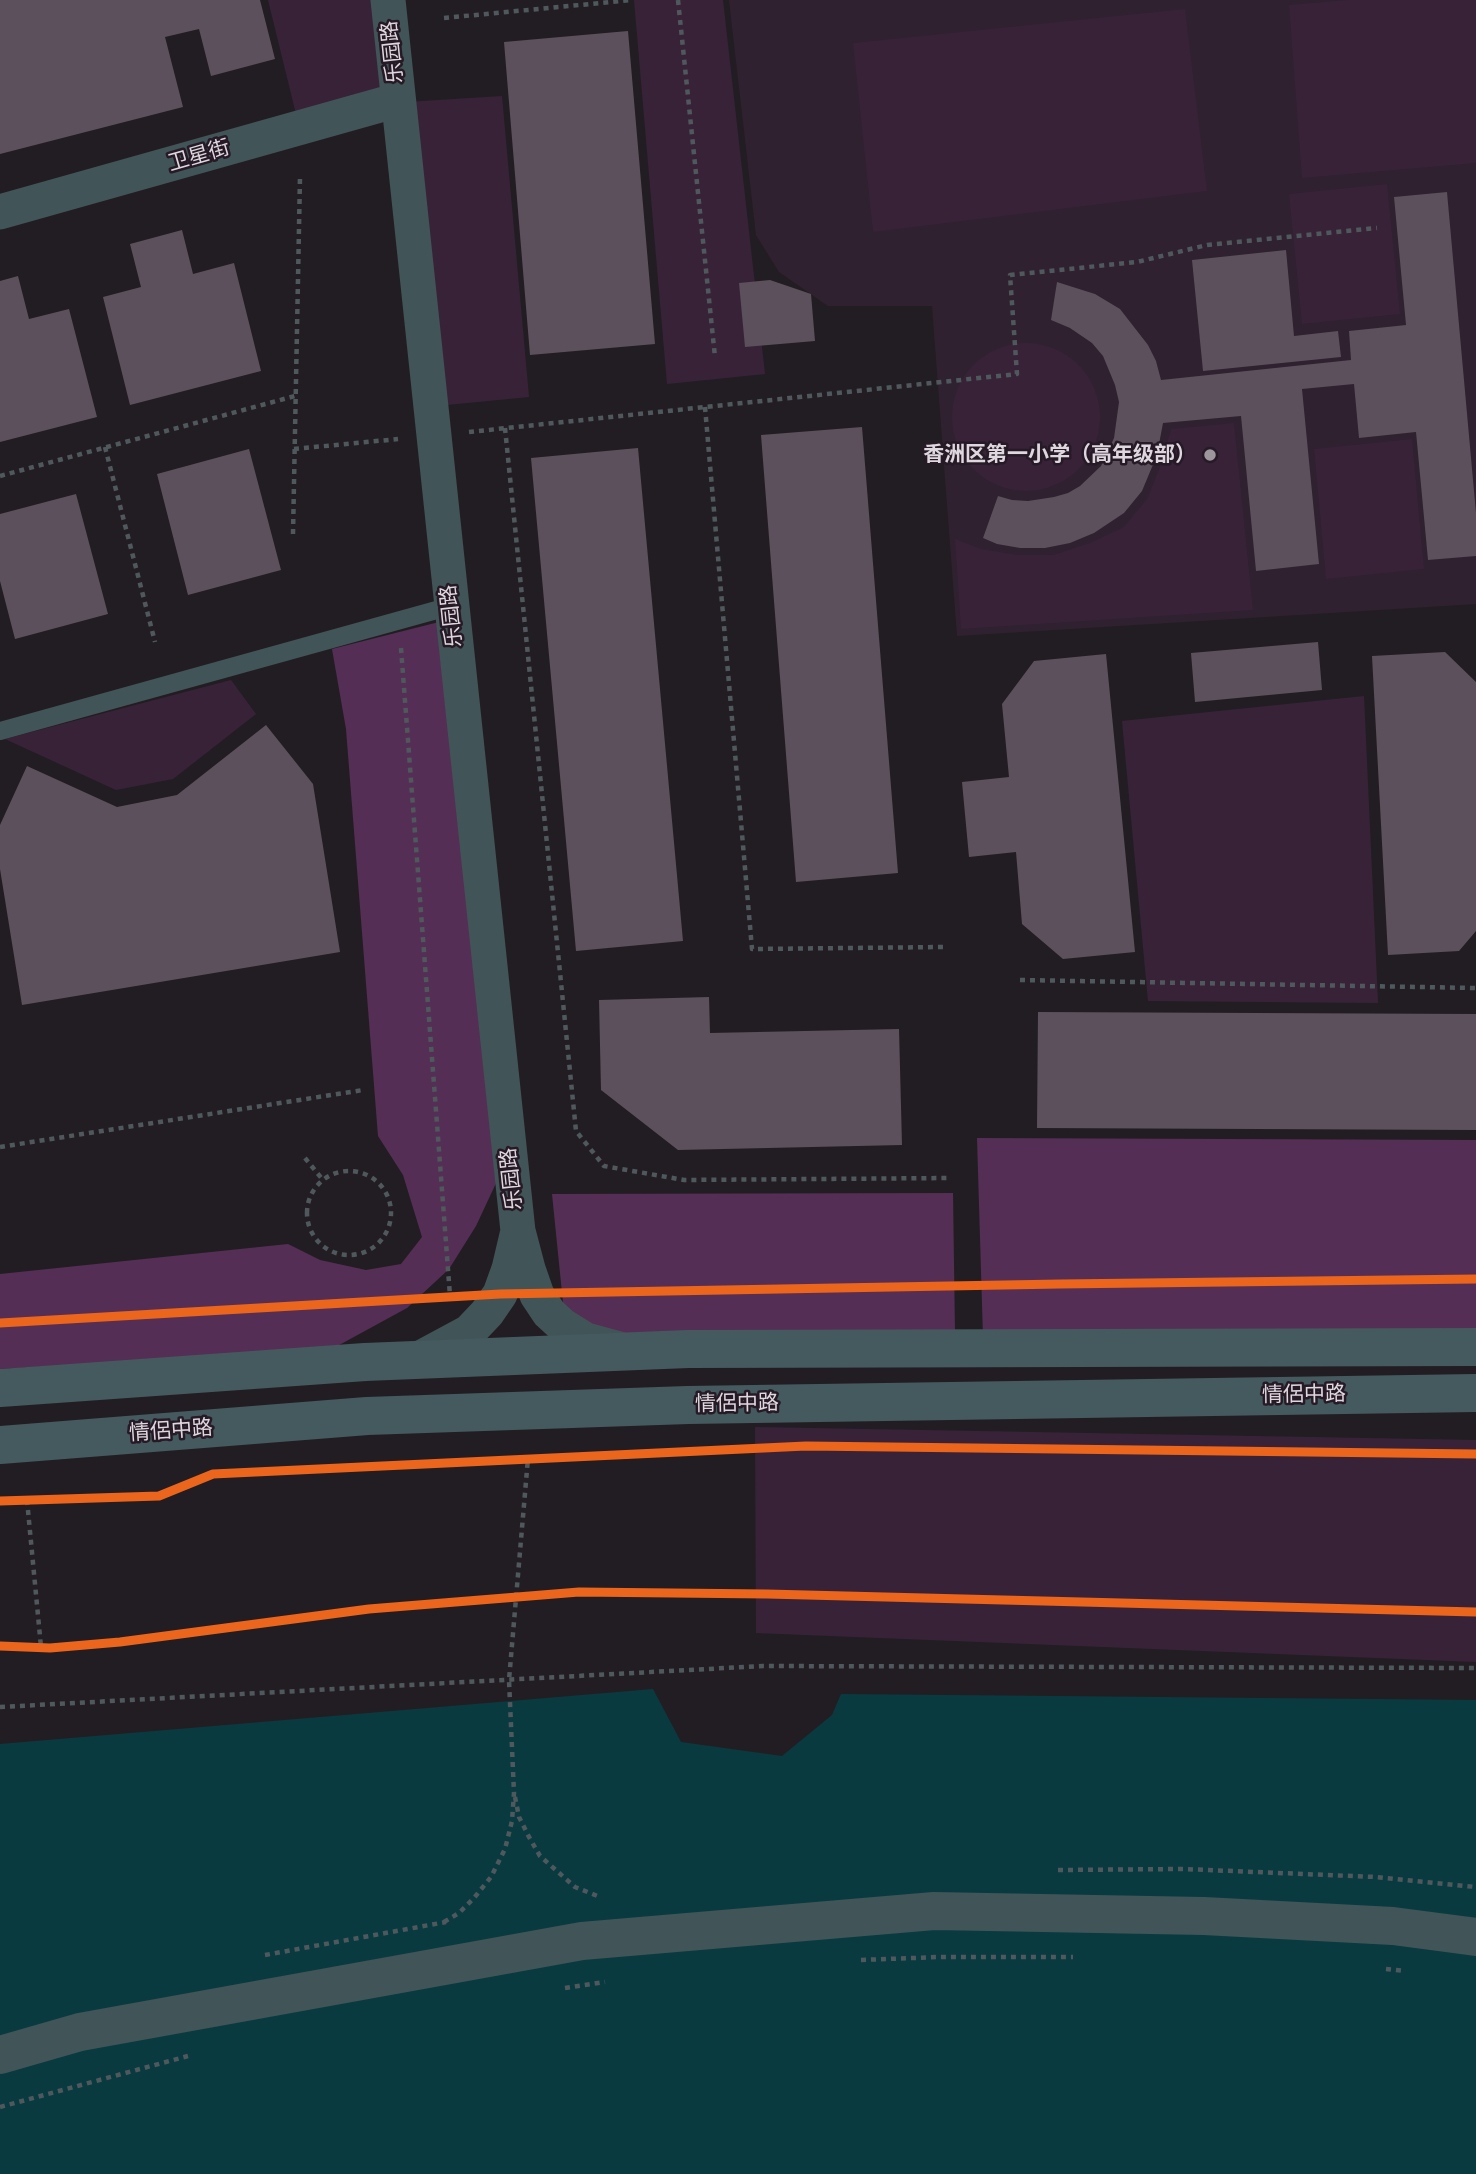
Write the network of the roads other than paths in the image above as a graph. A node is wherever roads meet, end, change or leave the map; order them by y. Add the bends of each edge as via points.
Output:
1 (388, 0) edge
2 (398, 100) junction
3 (0, 212) edge
4 (451, 606) junction
5 (0, 731) edge
6 (518, 1231) junction
7 (1476, 1347) edge
8 (631, 1352) junction
9 (417, 1360) junction
10 (0, 1388) edge
11 (1476, 1393) edge
12 (0, 1445) edge
13 (1476, 1937) edge
14 (0, 2055) edge

1 - 2 street, 乐园路
2 - 3 street, 卫星街
2 - 4 street, 乐园路
4 - 5 lane
4 - 6 street, 乐园路
6 - 8 street via 537,1294 549,1313 586,1340
6 - 9 street via 500,1294 487,1313 469,1332
7 - 8 highway
8 - 9 highway
9 - 10 highway
11 - 12 highway, 情侶中路 via 688,1405 367,1416
13 - 14 street via 1393,1926 1244,1918 934,1911 582,1941 80,2032

